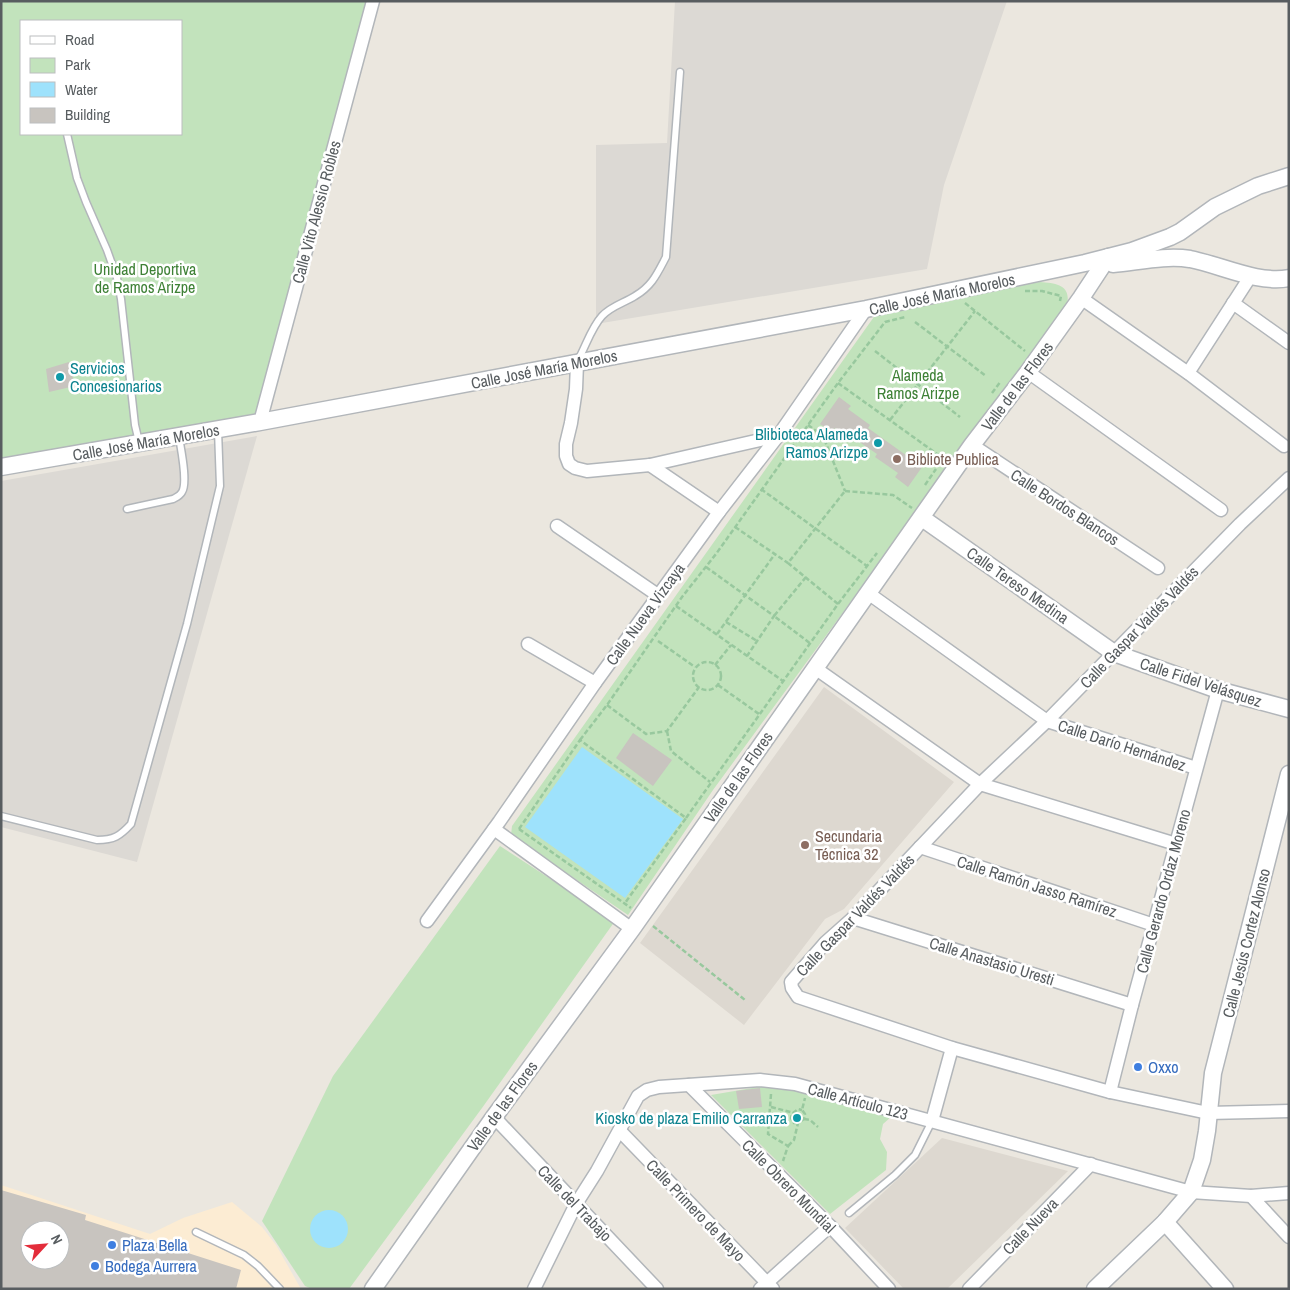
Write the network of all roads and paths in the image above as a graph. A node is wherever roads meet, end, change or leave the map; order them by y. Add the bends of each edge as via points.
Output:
1 (373, 1) edge
2 (680, 72) dead end
3 (67, 135) edge
4 (1289, 176) edge
5 (1106, 261) junction
6 (1250, 277) junction
7 (1289, 278) edge
8 (1022, 291) dead end
9 (1081, 298) junction
10 (972, 301) dead end
11 (964, 302) junction
12 (960, 303) dead end
13 (1233, 303) junction
14 (1059, 308) dead end
15 (866, 309) junction
16 (975, 311) junction
17 (908, 316) dead end
18 (915, 322) dead end
19 (1289, 343) edge
20 (947, 346) junction
21 (875, 352) dead end
22 (1026, 352) dead end
23 (577, 363) junction
24 (1028, 372) junction
25 (1188, 373) junction
26 (986, 376) dead end
27 (838, 383) junction
28 (918, 383) junction
29 (960, 417) dead end
30 (890, 420) junction
31 (260, 422) junction
32 (808, 425) junction
33 (218, 429) junction
34 (179, 436) junction
35 (778, 436) junction
36 (139, 443) junction
37 (972, 445) junction
38 (1284, 446) dead end
39 (944, 459) dead end
40 (650, 465) junction
41 (1, 467) edge
42 (1289, 478) edge
43 (761, 489) junction
44 (845, 491) junction
45 (127, 509) dead end
46 (1221, 510) dead end
47 (719, 512) junction
48 (918, 513) junction
49 (557, 526) dead end
50 (735, 527) dead end
51 (815, 529) junction
52 (775, 554) junction
53 (788, 563) junction
54 (867, 566) dead end
55 (706, 568) dead end
56 (1158, 568) dead end
57 (806, 577) junction
58 (868, 593) junction
59 (746, 595) junction
60 (659, 596) junction
61 (838, 604) dead end
62 (676, 606) junction
63 (774, 616) junction
64 (726, 622) junction
65 (717, 634) junction
66 (658, 641) dead end
67 (757, 641) junction
68 (528, 644) dead end
69 (811, 644) dead end
70 (731, 645) junction
71 (1114, 653) junction
72 (747, 656) junction
73 (715, 664) junction
74 (696, 668) junction
75 (815, 668) junction
76 (783, 682) dead end
77 (595, 683) junction
78 (718, 685) junction
79 (698, 688) junction
80 (1218, 690) junction
81 (608, 705) junction
82 (1289, 710) edge
83 (1048, 721) junction
84 (667, 731) junction
85 (580, 740) junction
86 (1196, 768) junction
87 (1289, 774) edge
88 (711, 782) junction
89 (980, 784) junction
90 (1, 816) edge
91 (686, 818) junction
92 (494, 829) junction
93 (1176, 844) junction
94 (920, 847) junction
95 (625, 904) junction
96 (853, 918) junction
97 (427, 921) dead end
98 (636, 922) junction
99 (1154, 925) junction
100 (745, 1000) dead end
101 (1132, 1005) junction
102 (952, 1048) junction
103 (689, 1085) junction
104 (808, 1087) junction
105 (771, 1092) dead end
106 (1110, 1092) junction
107 (770, 1107) junction
108 (802, 1110) junction
109 (1289, 1111) edge
110 (1208, 1112) junction
111 (794, 1113) junction
112 (494, 1117) junction
113 (804, 1119) junction
114 (932, 1120) junction
115 (798, 1123) junction
116 (818, 1127) dead end
117 (620, 1131) junction
118 (788, 1146) junction
119 (780, 1164) dead end
120 (1091, 1164) junction
121 (1191, 1192) junction
122 (1289, 1193) edge
123 (1252, 1196) junction
124 (576, 1204) junction
125 (849, 1213) dead end
126 (1165, 1222) junction
127 (830, 1226) junction
128 (196, 1232) dead end
129 (1289, 1236) edge
130 (1103, 1286) edge
131 (766, 1287) edge
132 (536, 1288) edge
133 (280, 1289) edge
134 (373, 1289) edge
135 (657, 1289) edge
136 (889, 1289) edge
137 (969, 1289) edge
138 (1225, 1289) edge

1 - 31 street, Calle Vito Alessio Robles
2 - 23 lane via 666,258 653,282 635,297 602,315
3 - 36 lane via 83,194 117,278
4 - 5 street, Calle José María Morelos via 1258,186 1215,207 1170,237
5 - 6 street, Calle José María Morelos via 1189,259
5 - 9 street, Valle de las Flores
5 - 15 street, Calle José María Morelos
6 - 7 street, Calle José María Morelos
6 - 13 street
8 - 14 path via 1042,291 1061,296
9 - 24 street, Valle de las Flores
9 - 25 street
10 - 11 path
11 - 12 path
11 - 16 path
13 - 19 street
13 - 25 street
15 - 23 street, Calle José María Morelos
15 - 35 street, Calle Nueva Vizcaya
16 - 20 path
16 - 22 path
17 - 27 path via 885,322
18 - 20 path
20 - 26 path
20 - 28 path
21 - 28 path
23 - 31 street, Calle José María Morelos
23 - 40 street via 572,423 566,444 569,464 587,471
24 - 37 street, Valle de las Flores
24 - 46 street
25 - 38 street
27 - 30 path
27 - 32 path
28 - 29 path
28 - 30 path
30 - 39 path
31 - 33 street, Calle José María Morelos
32 - 43 path
32 - 44 path via 823,436
33 - 34 street, Calle José María Morelos
33 - 90 lane via 220,486 187,624 131,824 110,840 97,840
34 - 36 street, Calle José María Morelos
34 - 45 lane via 183,491 173,499
35 - 40 street
35 - 47 street, Calle Nueva Vizcaya
36 - 41 street, Calle José María Morelos
37 - 48 street, Valle de las Flores
37 - 56 street, Calle Bordos Blancos
40 - 47 street
42 - 71 street, Calle Gaspar Valdés Valdés
43 - 51 path
43 - 62 path
44 - 48 path via 893,495
44 - 51 path
47 - 60 street, Calle Nueva Vizcaya
48 - 58 street, Valle de las Flores
48 - 71 street, Calle Tereso Medina
49 - 60 street
50 - 52 path
51 - 53 path
51 - 54 path
52 - 53 path
52 - 59 path
53 - 57 path
55 - 59 path
57 - 61 path
57 - 63 path
58 - 75 street, Valle de las Flores
58 - 83 street, Calle Darío Hernández
59 - 63 path
59 - 64 path
60 - 77 street, Calle Nueva Vizcaya
62 - 65 path
62 - 81 path
63 - 67 path
63 - 69 path
64 - 65 path
64 - 67 path
65 - 70 path
66 - 74 path
67 - 72 path
68 - 77 street
70 - 72 path
70 - 73 path
71 - 80 street, Calle Fidel Velásquez
71 - 83 street, Calle Gaspar Valdés Valdés
72 - 76 path
73 - 74 path via 707,662
73 - 78 path via 721,676
74 - 79 path via 693,676
75 - 89 street
75 - 98 street, Valle de las Flores
77 - 92 street, Calle Nueva Vizcaya
78 - 79 path via 707,690
78 - 88 path via 760,714
79 - 84 path
80 - 82 street, Calle Fidel Velásquez
80 - 86 street, Calle Gerardo Ordaz Moreno
81 - 84 path via 646,734
81 - 85 path
83 - 86 street, Calle Darío Hernández
83 - 89 street, Calle Gaspar Valdés Valdés
84 - 88 path via 670,751
85 - 91 path
85 - 95 path via 518,828
86 - 93 street, Calle Gerardo Ordaz Moreno
87 - 110 street, Calle Jesús Cortez Alonso via 1213,1073
88 - 91 path
89 - 93 street
89 - 94 street, Calle Gaspar Valdés Valdés
91 - 95 path
92 - 97 street, Calle Nueva Vizcaya
92 - 98 street
93 - 99 street, Calle Gerardo Ordaz Moreno
94 - 96 street, Calle Gaspar Valdés Valdés
94 - 99 street, Calle Ramón Jasso Ramírez
95 - 98 path
96 - 101 street, Calle Anastasio Uresti
96 - 102 street, Calle Gaspar Valdés Valdés via 826,942 791,982 798,997
98 - 100 path
98 - 112 street, Valle de las Flores
99 - 101 street, Calle Gerardo Ordaz Moreno
101 - 106 street, Calle Gerardo Ordaz Moreno
102 - 106 street, Calle Gaspar Valdés Valdés
102 - 114 street
103 - 104 street, Calle Artículo 123 via 760,1080
103 - 117 street, Calle Artículo 123 via 658,1087 638,1096
103 - 127 street, Calle Obrero Mundial
104 - 108 path
104 - 114 street, Calle Artículo 123
105 - 107 path
106 - 110 street, Calle Gaspar Valdés Valdés
107 - 111 path
107 - 118 path via 768,1134
108 - 111 path
108 - 113 path
109 - 110 street, Calle Gaspar Valdés Valdés
110 - 121 street, Calle Jesús Cortez Alonso via 1202,1160
111 - 115 path via 792,1118
112 - 124 street, Calle del Trabajo
112 - 134 street, Valle de las Flores
113 - 115 path
113 - 116 path
114 - 120 street, Calle Artículo 123
114 - 125 lane via 915,1155
115 - 118 path via 794,1140
117 - 124 street, Calle Artículo 123
117 - 131 street, Calle Primero de Mayo
118 - 119 path via 785,1159
120 - 121 street, Calle Artículo 123
120 - 137 street, Calle Nueva
121 - 123 street, Calle Artículo 123
121 - 126 street
122 - 123 street, Calle Artículo 123
123 - 129 street
124 - 132 street, Calle Artículo 123
124 - 135 street, Calle del Trabajo
126 - 130 street
126 - 138 street
127 - 131 street
127 - 136 street, Calle Obrero Mundial
128 - 133 lane via 244,1255

